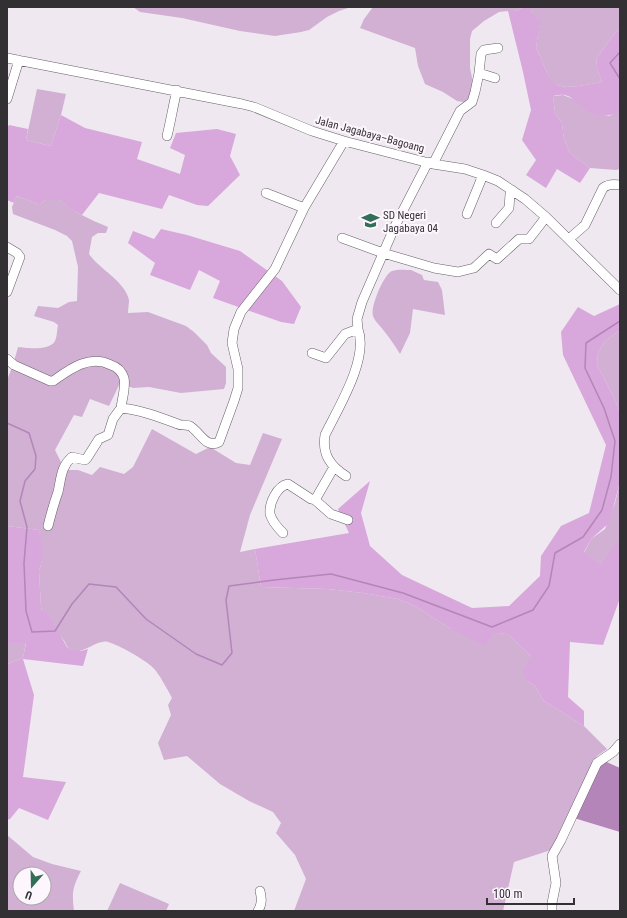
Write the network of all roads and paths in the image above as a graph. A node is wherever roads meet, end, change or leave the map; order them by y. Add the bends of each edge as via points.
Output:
1 (498, 48) dead end
2 (7, 58) edge
3 (18, 60) junction
4 (479, 73) junction
5 (495, 78) dead end
6 (177, 90) junction
7 (7, 99) edge
8 (167, 136) dead end
9 (344, 141) junction
10 (431, 163) junction
11 (483, 175) junction
12 (620, 185) edge
13 (512, 190) junction
14 (266, 193) dead end
15 (304, 208) junction
16 (466, 214) dead end
17 (546, 217) junction
18 (496, 223) dead end
19 (342, 238) dead end
20 (569, 239) junction
21 (7, 247) edge
22 (384, 253) junction
23 (620, 290) edge
24 (7, 292) edge
25 (358, 329) junction
26 (312, 353) dead end
27 (7, 359) edge
28 (121, 408) junction
29 (334, 467) junction
30 (346, 476) dead end
31 (315, 500) junction
32 (348, 520) dead end
33 (48, 526) dead end
34 (282, 533) dead end
35 (620, 744) edge
36 (260, 892) dead end
37 (258, 911) edge
38 (552, 911) edge

1 - 4 street via 484,50 481,54
2 - 3 street, Jalan Jagabaya–Bagoang
3 - 6 street, Jalan Jagabaya–Bagoang
3 - 7 street
4 - 5 street
4 - 10 street via 472,102 460,111
6 - 8 street
6 - 9 street, Jalan Jagabaya–Bagoang via 254,107
9 - 10 street, Jalan Jagabaya–Bagoang
9 - 15 street
10 - 11 street, Jalan Jagabaya–Bagoang
10 - 22 street via 395,226
11 - 13 street, Jalan Jagabaya–Bagoang
11 - 16 street
12 - 20 street via 606,185 603,188 586,225
13 - 17 street, Jalan Jagabaya–Bagoang
13 - 18 street via 508,208
14 - 15 street
15 - 28 street via 275,269 241,312 234,329 232,343 238,369 238,388 219,442 215,445 210,444 189,426
17 - 20 street, Jalan Jagabaya–Bagoang
17 - 22 street via 529,239 519,239 497,259 489,254 474,268 458,272 434,268
19 - 22 street
20 - 23 street, Jalan Jagabaya–Bagoang
21 - 24 street via 20,257
22 - 25 street via 356,319
25 - 26 street via 345,334 326,358
25 - 29 street via 360,348 357,368 325,435 326,456
27 - 28 street via 14,365 53,381 81,364 105,362 118,369 123,376
28 - 33 street via 113,419 108,435 99,439 87,458 83,460 72,456 68,460 60,475
29 - 30 street
29 - 31 street
31 - 32 street via 330,514
31 - 34 street via 288,484 284,485 276,493 270,509 271,517
35 - 38 street via 597,763 552,856 556,883
36 - 37 street via 262,898

